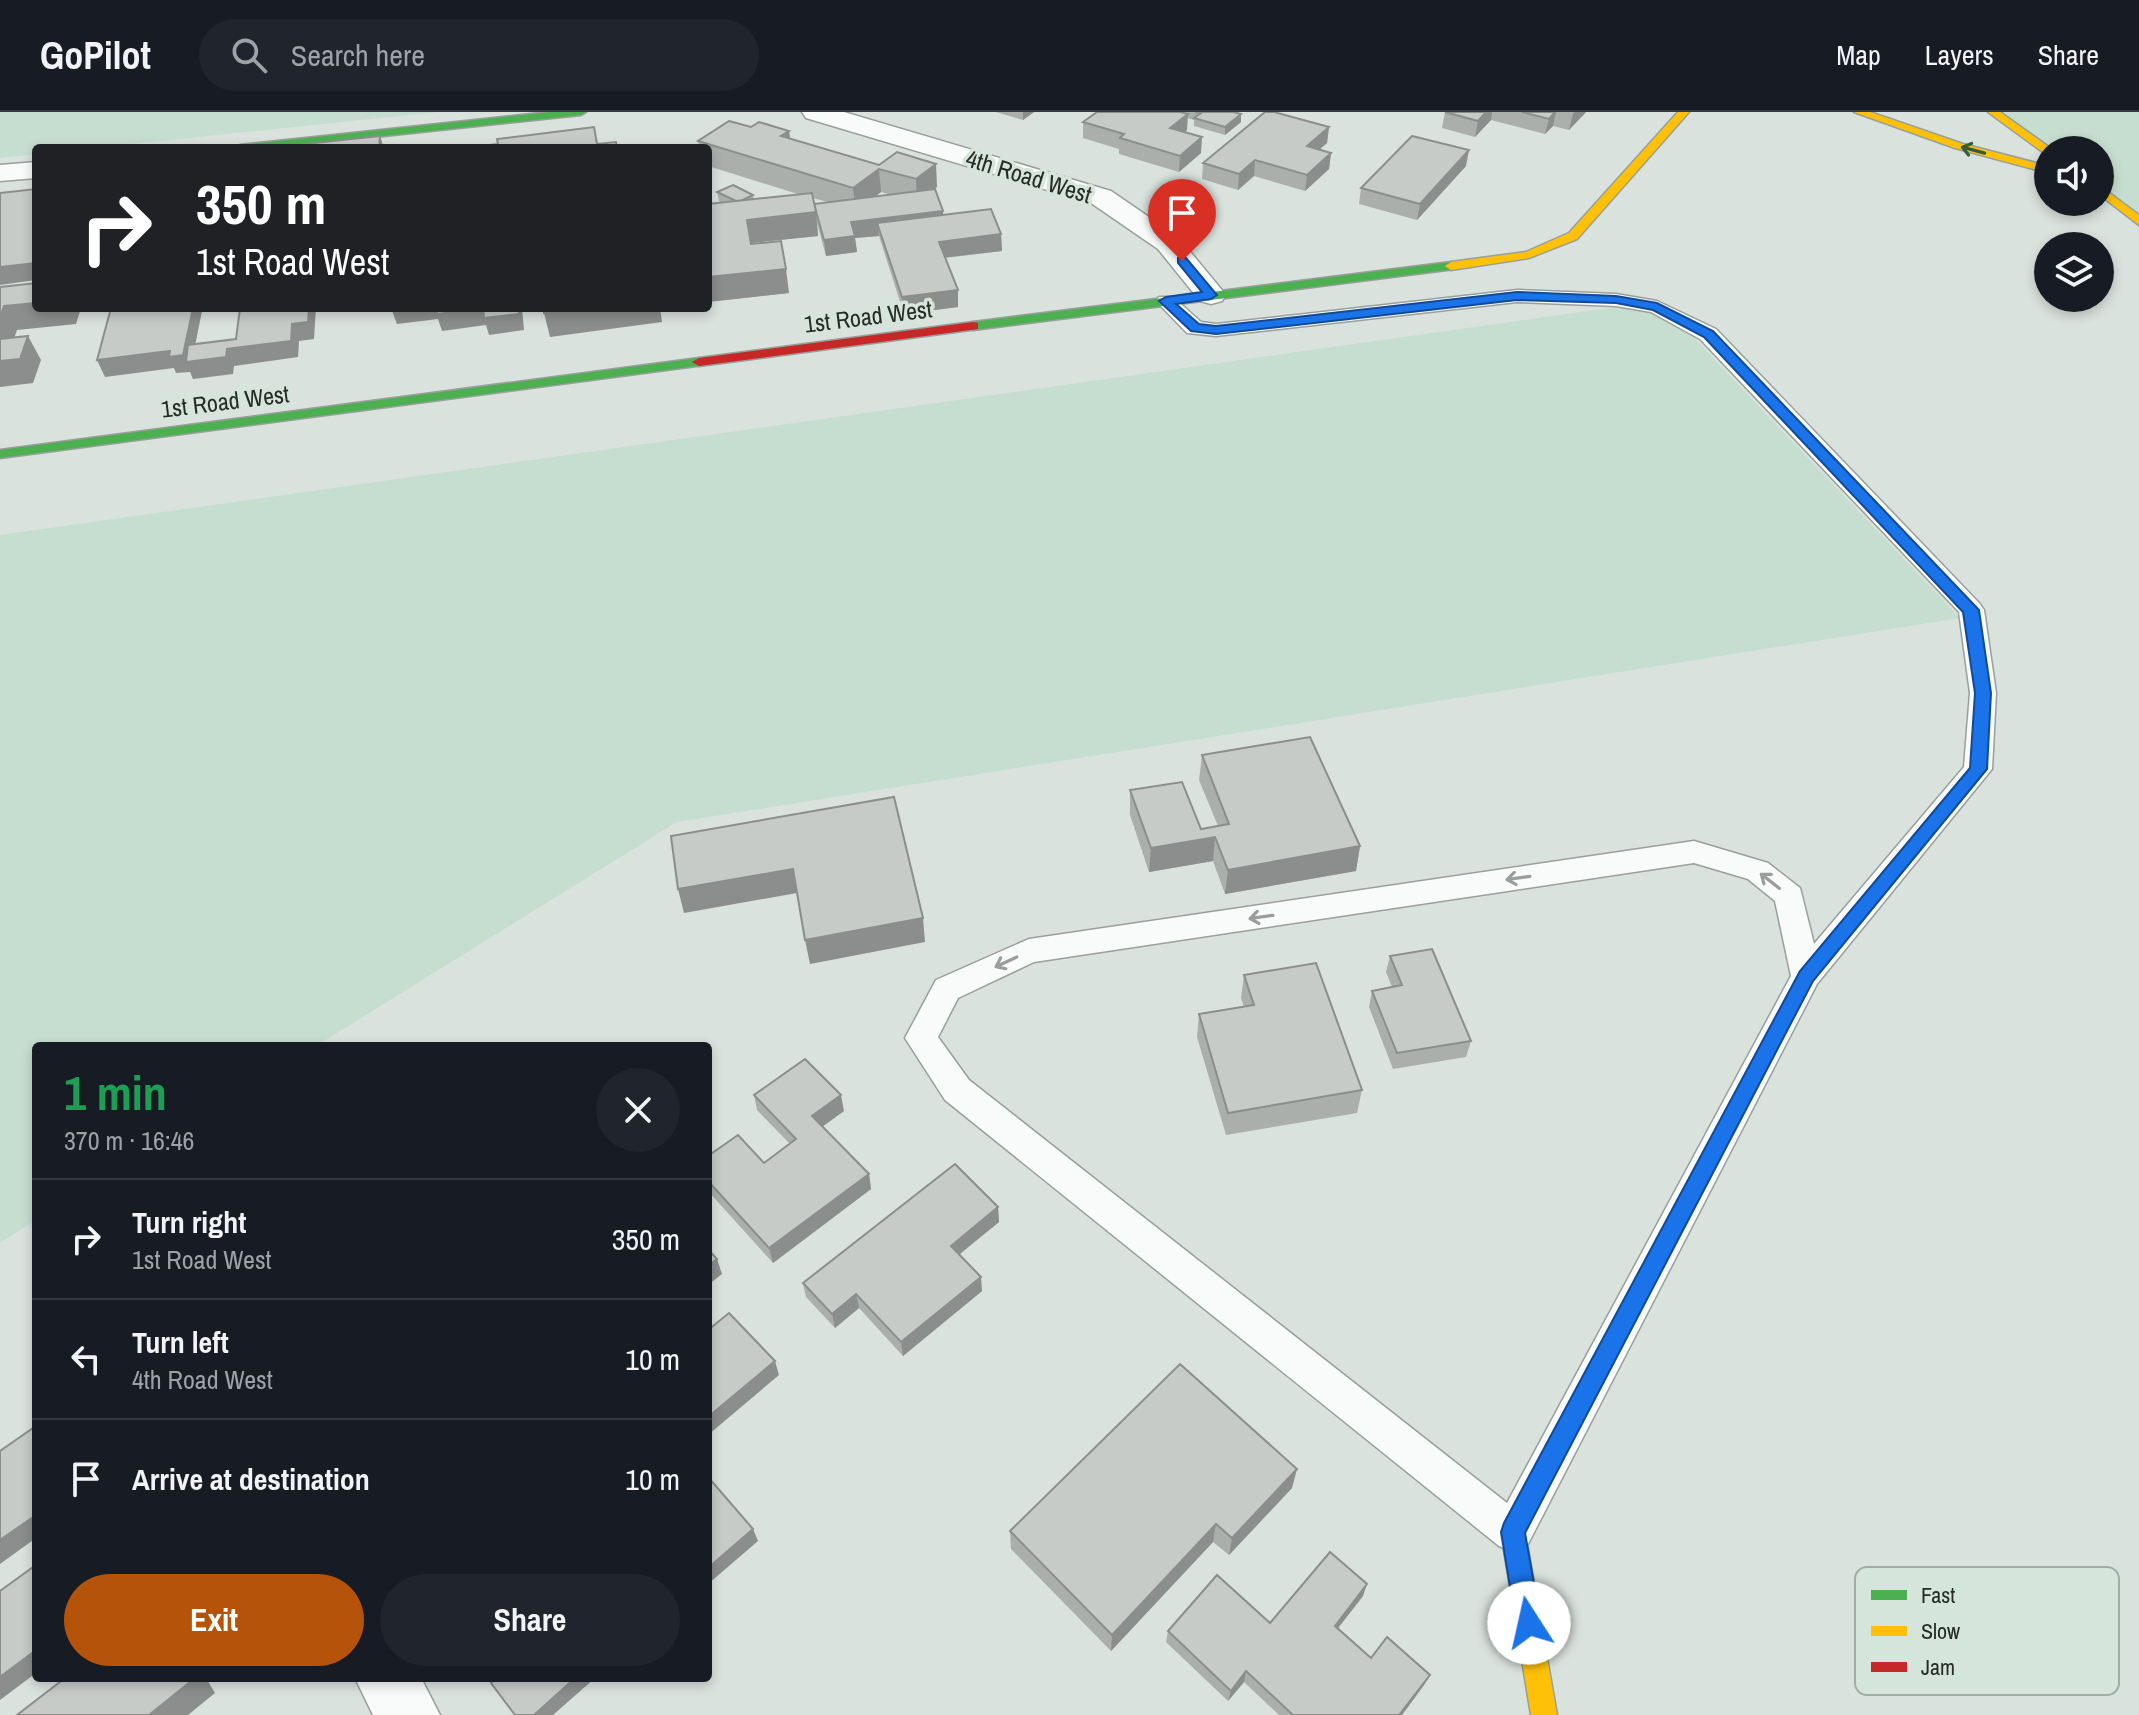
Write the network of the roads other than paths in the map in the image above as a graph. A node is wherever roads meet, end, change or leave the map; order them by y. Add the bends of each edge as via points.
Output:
1 (581, 112) edge
2 (815, 112) edge
3 (1684, 112) edge
4 (1859, 112) edge
5 (1993, 112) edge
6 (2034, 141) edge
7 (278, 144) edge
8 (2034, 166) edge
9 (32, 170) edge
10 (0, 173) edge
11 (2130, 205) edge
12 (2139, 221) edge
13 (1211, 295) junction
14 (1166, 301) junction
15 (0, 454) edge
16 (1806, 976) junction
17 (1513, 1532) junction
18 (388, 1682) edge
19 (409, 1715) edge
20 (1544, 1715) edge

1 - 7 street
2 - 13 street, 4th Road West via 1101,197 1168,243
3 - 13 street, 1st Road West via 1573,236 1553,249 1492,262
8 -> 4 street
5 - 6 street
9 - 10 street
11 - 12 street
13 - 14 street, 1st Road West
14 - 15 street, 1st Road West
14 - 16 lane via 1195,328 1216,330 1517,296 1657,307 1708,334 1971,610 1983,693 1978,769
16 - 17 lane
16 -> 17 lane via 1789,896 1758,871 1694,852 1029,951 947,989 921,1038 957,1090
17 - 20 street
18 - 19 street

